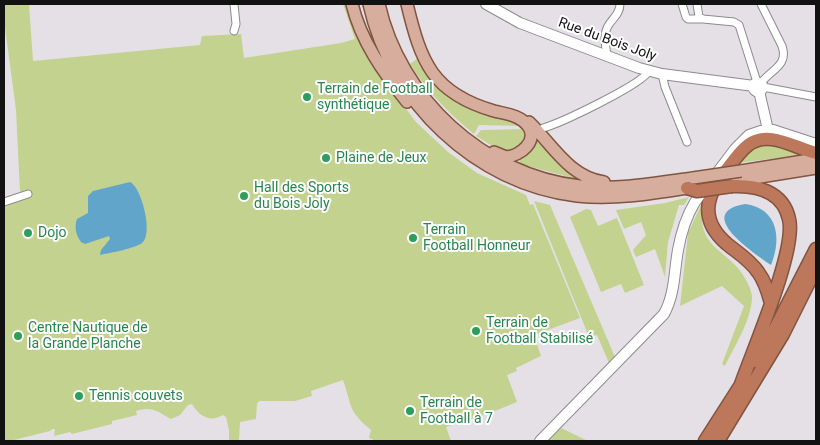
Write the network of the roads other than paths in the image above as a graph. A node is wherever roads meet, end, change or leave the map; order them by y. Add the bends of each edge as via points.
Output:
1 (234, 4) edge
2 (352, 4) edge
3 (369, 4) edge
4 (379, 4) edge
5 (407, 4) edge
6 (486, 4) edge
7 (620, 4) edge
8 (682, 4) edge
9 (696, 4) edge
10 (761, 4) edge
11 (703, 19) junction
12 (234, 31) dead end
13 (607, 56) junction
14 (649, 71) junction
15 (662, 74) junction
16 (759, 86) junction
17 (816, 97) edge
18 (485, 108) junction
19 (432, 122) junction
20 (543, 128) dead end
21 (456, 129) junction
22 (768, 130) junction
23 (687, 142) dead end
24 (816, 144) edge
25 (816, 153) edge
26 (816, 159) edge
27 (816, 168) edge
28 (736, 179) junction
29 (690, 183) junction
30 (625, 187) junction
31 (28, 194) dead end
32 (4, 202) edge
33 (816, 248) edge
34 (815, 272) edge
35 (770, 303) junction
36 (740, 387) junction
37 (540, 441) edge
38 (706, 441) edge
39 (718, 441) edge

1 - 12 street
2 - 19 main road via 364,37 384,74 418,115
3 - 19 main road via 383,50 394,71
4 - 21 main road via 402,65 436,112
5 - 18 main road via 419,49 430,70 457,96
6 - 13 main road, Rue du Bois Joly via 520,23
7 - 13 street via 620,10 605,34
8 - 11 street via 688,20
9 - 11 street via 699,17
10 - 16 street via 784,54 779,67
11 - 16 street via 739,25
13 - 14 main road, Rue du Bois Joly
14 - 15 main road, Rue du Bois Joly
14 - 20 street via 642,79 592,107
15 - 16 main road, Rue du Bois Joly
15 - 23 street
16 - 17 street
16 - 22 main road
18 - 21 main road via 516,116 530,128 530,140 521,152 510,157 500,156
18 - 30 main road via 519,114 578,173 589,179
19 - 29 main road via 467,152 494,169 551,191 577,196 643,195
21 - 30 main road via 495,159 536,176 581,186
22 - 24 main road via 778,130
22 - 37 main road via 754,133 739,143 692,207 682,231 672,296 664,314
25 - 35 highway via 771,139 753,141 740,153 710,194 708,210 714,229 758,271
26 - 28 main road
27 - 28 main road
28 - 29 main road, bridge
28 - 29 highway, bridge via 697,190
28 - 35 highway via 767,191 779,200 789,216 789,244
29 - 30 main road
31 - 32 street
33 - 36 highway via 776,327
34 - 39 highway via 783,334
35 - 36 highway
36 - 38 highway

